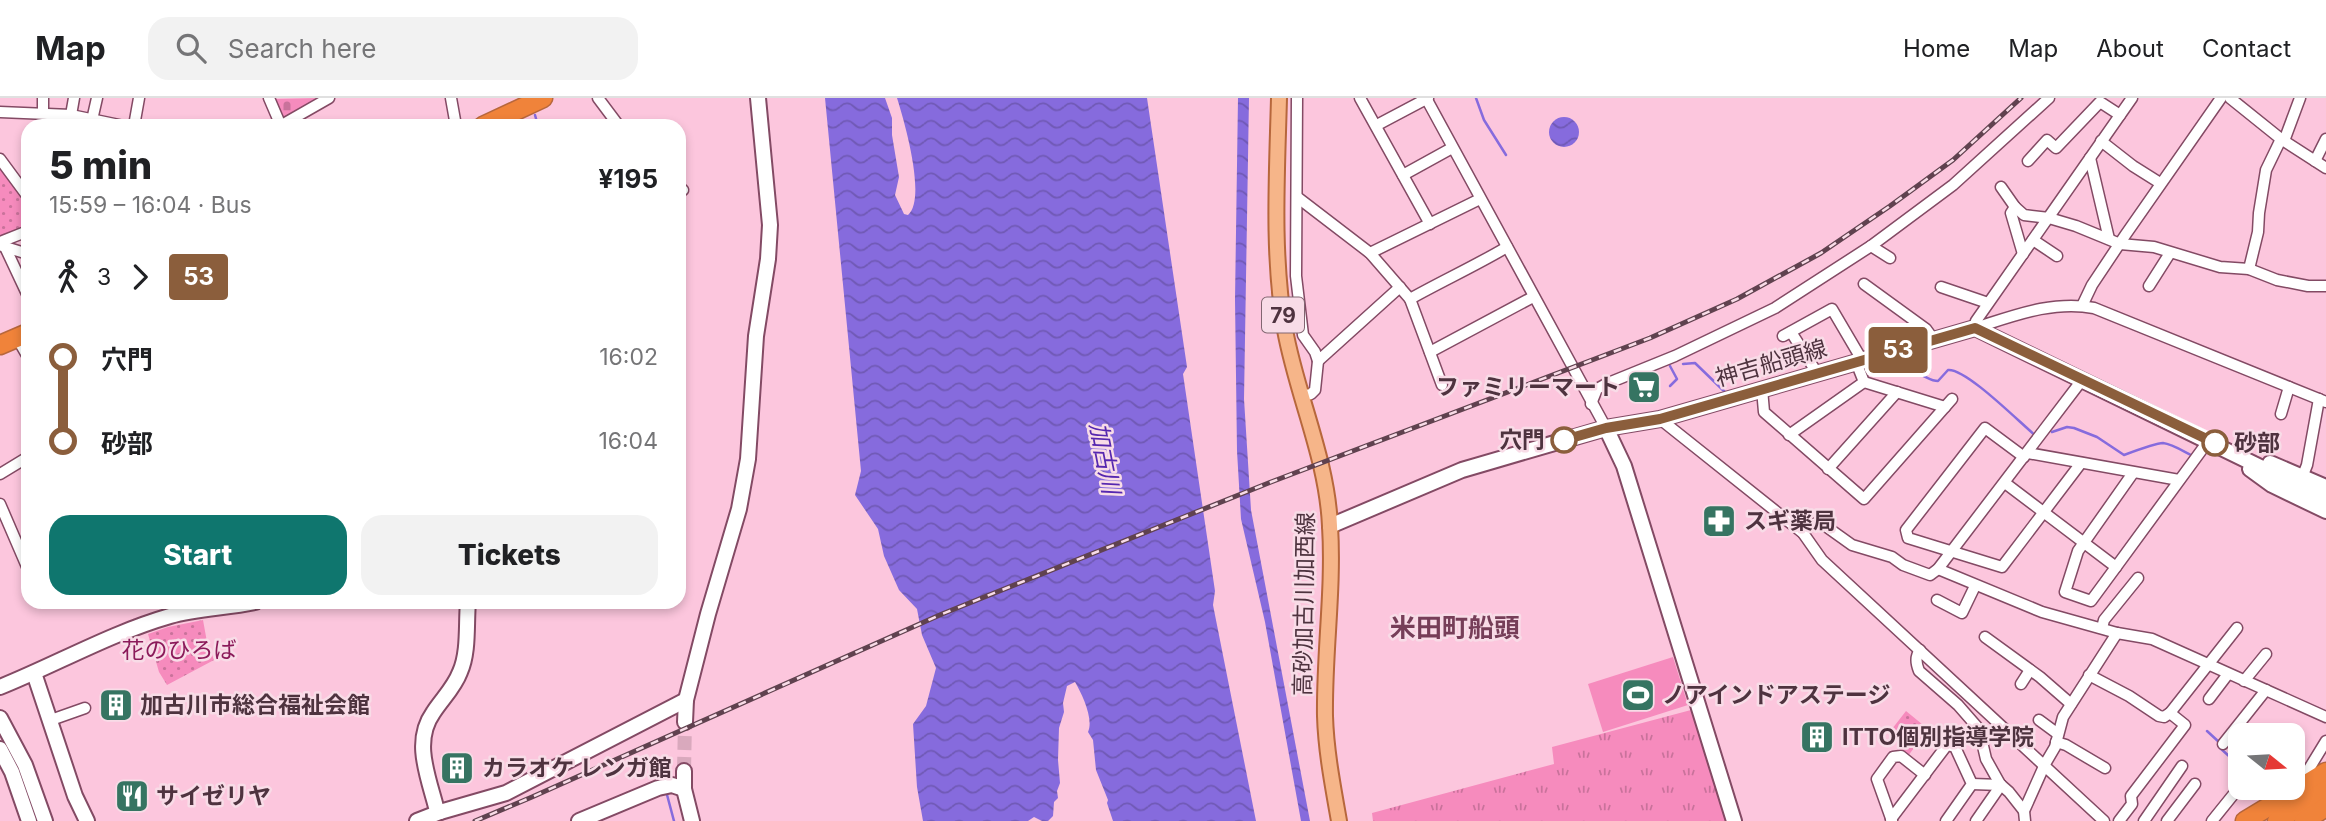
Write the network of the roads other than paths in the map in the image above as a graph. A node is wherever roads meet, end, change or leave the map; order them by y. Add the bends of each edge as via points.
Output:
1 (43, 98) edge
2 (74, 98) edge
3 (97, 98) edge
4 (139, 98) edge
5 (269, 98) edge
6 (329, 98) edge
7 (451, 98) edge
8 (543, 98) edge
9 (598, 98) edge
10 (758, 98) edge
11 (1279, 98) edge
12 (1297, 98) edge
13 (1360, 98) edge
14 (1427, 98) edge
15 (2049, 98) edge
16 (2132, 98) edge
17 (2221, 98) edge
18 (2300, 98) edge
19 (2237, 100) edge
20 (512, 104) edge
21 (0, 112) edge
22 (43, 113) junction
23 (71, 115) junction
24 (2120, 115) junction
25 (70, 119) edge
26 (88, 119) edge
27 (92, 119) edge
28 (135, 119) edge
29 (278, 119) edge
30 (293, 119) edge
31 (455, 119) edge
32 (492, 119) edge
33 (614, 119) edge
34 (1377, 125) junction
35 (2326, 139) edge
36 (2282, 140) junction
37 (2101, 141) junction
38 (1452, 148) junction
39 (2090, 158) junction
40 (0, 159) edge
41 (2028, 161) dead end
42 (2315, 161) junction
43 (2326, 168) edge
44 (1403, 175) junction
45 (2160, 183) junction
46 (2001, 187) dead end
47 (21, 188) edge
48 (1297, 197) junction
49 (1480, 199) junction
50 (2015, 208) junction
51 (2049, 218) junction
52 (1430, 225) junction
53 (21, 235) edge
54 (2109, 239) junction
55 (2033, 240) junction
56 (2120, 244) junction
57 (2, 245) edge
58 (1871, 246) junction
59 (1507, 247) junction
60 (21, 252) edge
61 (1370, 253) junction
62 (2170, 253) junction
63 (2023, 254) junction
64 (2057, 256) dead end
65 (1889, 258) dead end
66 (2249, 269) junction
67 (21, 282) edge
68 (1864, 284) dead end
69 (1400, 286) junction
70 (1941, 286) dead end
71 (2149, 286) dead end
72 (2326, 286) edge
73 (1533, 298) junction
74 (1410, 299) junction
75 (1988, 303) junction
76 (2082, 306) junction
77 (1975, 328) junction
78 (1934, 340) junction
79 (1430, 352) junction
80 (1318, 361) junction
81 (1859, 361) junction
82 (1816, 373) junction
83 (2082, 380) junction
84 (1864, 382) junction
85 (1442, 385) dead end
86 (2289, 387) junction
87 (1762, 389) junction
88 (1897, 392) junction
89 (1303, 396) junction
90 (2323, 401) edge
91 (1591, 404) junction
92 (2281, 414) dead end
93 (1660, 419) junction
94 (1606, 428) junction
95 (1789, 435) junction
96 (2209, 440) junction
97 (2231, 452) junction
98 (2026, 455) junction
99 (21, 461) edge
100 (2081, 463) junction
101 (1828, 469) junction
102 (2133, 473) junction
103 (0, 474) edge
104 (2303, 475) junction
105 (2179, 480) junction
106 (2005, 483) junction
107 (2326, 487) edge
108 (2326, 499) edge
109 (0, 504) edge
110 (2326, 511) edge
111 (2044, 514) junction
112 (1330, 526) junction
113 (1803, 533) junction
114 (2083, 543) junction
115 (1951, 551) junction
116 (21, 553) edge
117 (2116, 567) junction
118 (1938, 569) junction
119 (2138, 578) dead end
120 (1975, 586) junction
121 (1941, 606) dead end
122 (201, 609) edge
123 (467, 609) edge
124 (2102, 628) junction
125 (2117, 633) junction
126 (2236, 634) dead end
127 (1991, 638) dead end
128 (1920, 650) junction
129 (2266, 654) dead end
130 (2206, 665) junction
131 (2030, 670) junction
132 (34, 673) junction
133 (2228, 674) junction
134 (2089, 675) junction
135 (2244, 681) junction
136 (2021, 684) dead end
137 (0, 687) edge
138 (2266, 690) junction
139 (2208, 699) dead end
140 (686, 700) junction
141 (2071, 704) junction
142 (85, 708) dead end
143 (2170, 713) junction
144 (2326, 717) edge
145 (0, 718) edge
146 (51, 720) junction
147 (2039, 720) dead end
148 (685, 722) tunnel mouth
149 (2057, 738) junction
150 (2326, 741) edge
151 (2223, 744) dead end
152 (0, 749) edge
153 (2045, 764) junction
154 (2105, 768) dead end
155 (684, 771) tunnel mouth
156 (2181, 772) dead end
157 (2326, 772) edge
158 (2305, 773) edge
159 (1924, 775) junction
160 (2305, 780) edge
161 (1972, 784) junction
162 (2195, 784) dead end
163 (2001, 785) junction
164 (684, 789) junction
165 (2326, 790) edge
166 (2228, 795) edge
167 (2274, 800) edge
168 (2326, 807) edge
169 (440, 812) junction
170 (2024, 816) edge
171 (2150, 816) edge
172 (596, 818) edge
173 (1892, 820) edge
174 (29, 821) edge
175 (45, 821) edge
176 (87, 821) edge
177 (417, 821) edge
178 (579, 821) edge
179 (692, 821) edge
180 (1339, 821) edge
181 (1734, 821) edge
182 (1946, 821) edge
183 (1976, 821) edge
184 (2105, 821) edge
185 (2119, 821) edge
186 (2167, 821) edge
187 (2213, 821) edge
188 (2245, 821) edge
189 (2277, 821) edge
190 (2304, 821) edge

1 - 22 street
2 - 23 street
3 - 27 street
4 - 28 street
5 - 29 street
6 - 30 street
7 - 31 street
8 - 20 highway
9 - 33 street
10 - 140 street via 770,225 756,336 748,459 739,509
11 - 89 main road, 高砂加古川加西線 / 79 via 1279,288
12 - 48 street
13 - 34 street
14 - 34 street
14 - 38 street
15 - 58 street via 1953,185
16 - 24 street
17 - 45 street
18 - 36 street
19 - 36 street
20 - 32 highway
21 - 22 street
22 - 23 street
23 - 25 street
23 - 26 street
24 - 37 street
24 - 41 street via 2101,102 2085,112 2056,148 2047,140
34 - 44 street
35 - 42 street
36 - 42 street
36 - 66 street via 2266,170
37 - 39 street
37 - 45 street
38 - 44 street
38 - 49 street
39 - 51 street
39 - 54 street
40 - 47 street
42 - 43 street
44 - 52 street
45 - 56 street
46 - 50 street
48 - 61 street
48 - 80 street via 1296,276 1302,329
49 - 52 street
49 - 59 street
50 - 51 street via 2024,215
50 - 63 street via 2011,213
51 - 54 street
51 - 55 street
52 - 61 street
53 - 57 street
54 - 56 street
55 - 63 street
55 - 64 street
56 - 62 street
56 - 76 street
57 - 60 street
57 - 67 street
58 - 65 street
58 - 91 street via 1775,308 1597,389
59 - 73 street
59 - 74 street
61 - 69 street
62 - 66 street via 2220,267
62 - 71 street
63 - 75 street
66 - 72 street via 2277,280
68 - 78 street via 1926,329
69 - 74 street
69 - 80 street
70 - 75 street
73 - 79 street
73 - 91 street
74 - 79 street
75 - 77 street
76 - 77 street via 2046,308
76 - 86 street
77 - 78 street, 神吉船頭線
77 - 83 street
78 - 81 street, 神吉船頭線
79 - 85 street
80 - 89 street via 1315,390
81 - 82 street, 神吉船頭線
81 - 82 street via 1832,309 1787,334
81 - 84 street
82 - 87 street, 神吉船頭線
83 - 96 street
83 - 98 street
84 - 88 street
84 - 95 street
86 - 90 street
86 - 92 street
87 - 93 street, 神吉船頭線
87 - 95 street via 1764,412
88 - 101 street
88 - 101 street via 1949,403 1864,499
89 - 112 main road, 高砂加古川加西線 / 79 via 1327,493
90 - 104 street
91 - 94 street
93 - 94 street, 神吉船頭線
93 - 113 street
94 - 112 street, 神吉船頭線 via 1462,470
94 - 181 street via 1623,466
95 - 101 street
96 - 97 street
96 - 105 street
97 - 104 street
97 - 108 street
97 - 110 street via 2272,485
98 - 100 street
98 - 106 street
98 - 115 street via 1985,428 1906,530 1908,538
99 - 103 street
100 - 102 street
100 - 111 street
102 - 105 street
102 - 114 street
104 - 107 street
105 - 117 street
106 - 111 street
106 - 115 street
109 - 116 street
111 - 114 street
111 - 115 street via 2002,567
112 - 180 main road, 高砂加古川加西線 / 79 via 1325,718
113 - 118 street via 1817,523 1852,545 1903,565 1930,575
113 - 128 street via 1822,560
114 - 117 street
114 - 117 street via 2065,592 2091,601
115 - 118 street
118 - 120 street
119 - 124 street
120 - 121 street via 1962,613
120 - 124 street via 2042,612
122 - 132 street via 138,626
123 - 169 street via 461,670 428,719 422,738
124 - 125 street
125 - 130 street via 2152,639
125 - 134 street
126 - 130 street
127 - 131 street
128 - 153 street
128 - 163 street via 1919,671 1979,729 1986,759
129 - 135 street
130 - 133 street
130 - 143 street
131 - 136 street
131 - 141 street
132 - 137 street
132 - 146 street
133 - 135 street
133 - 139 street
134 - 141 street
134 - 143 street via 2158,716
135 - 138 street
138 - 144 street
138 - 151 street
140 - 148 street
140 - 169 street via 506,793
141 - 149 street
142 - 146 street
143 - 185 street via 2185,725 2131,796 2132,804
145 - 175 street
146 - 176 street
147 - 149 street
149 - 153 street
149 - 154 street
150 - 158 street
152 - 174 street
153 - 170 street
153 - 184 street
155 - 164 street
156 - 171 street
157 - 160 highway
159 - 161 street via 1947,745 1955,747
159 - 173 street
159 - 173 street via 1901,756 1893,757 1877,779
161 - 163 street
161 - 182 street
162 - 186 street
163 - 170 street
163 - 183 street
164 - 172 street via 672,785 658,788
164 - 179 street
165 - 189 highway
166 - 187 street
167 - 188 highway
168 - 190 highway
169 - 177 street
172 - 178 street

